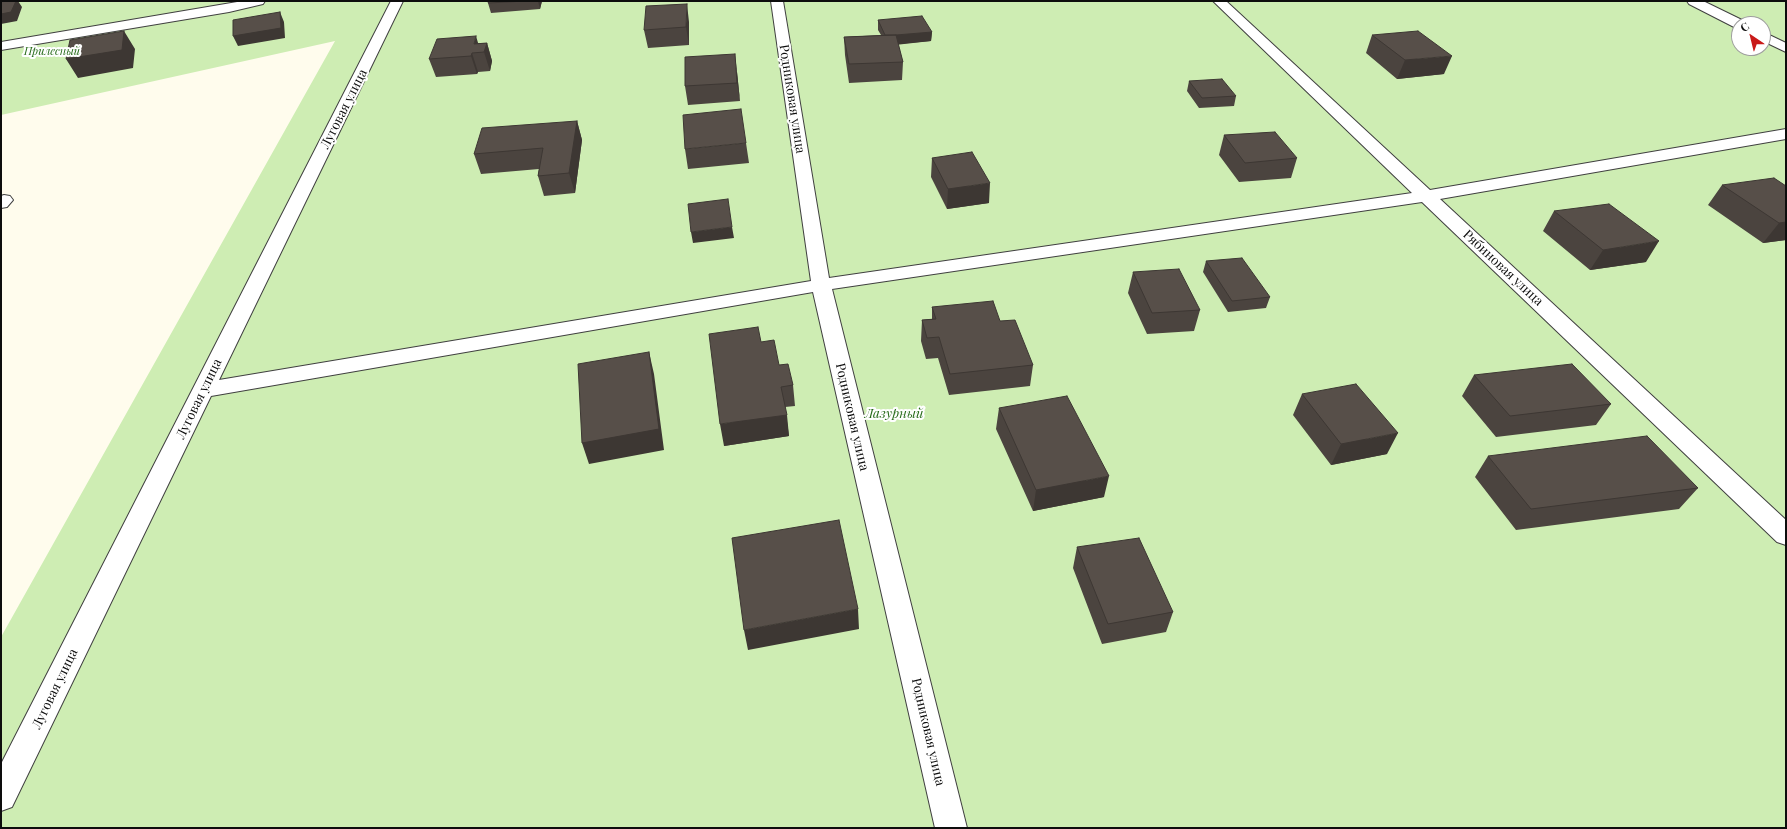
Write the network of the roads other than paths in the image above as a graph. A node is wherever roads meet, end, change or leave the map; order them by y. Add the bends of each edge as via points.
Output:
1 (260, 1) edge
2 (398, 1) edge
3 (777, 1) edge
4 (1219, 1) edge
5 (1694, 1) edge
6 (1731, 20) edge
7 (1771, 40) edge
8 (1, 46) edge
9 (1786, 48) edge
10 (1786, 134) edge
11 (1427, 196) junction
12 (821, 286) junction
13 (203, 390) junction
14 (1786, 535) edge
15 (1, 796) edge
16 (951, 828) edge

1 - 8 street
2 - 13 street, Луговая улица
3 - 12 street, Родниковая улица
4 - 11 street, Рябиновая улица
5 - 6 street
7 - 9 street
10 - 11 street
11 - 12 street
11 - 14 street, Рябиновая улица
12 - 13 street
12 - 16 street, Родниковая улица
13 - 15 street, Луговая улица

